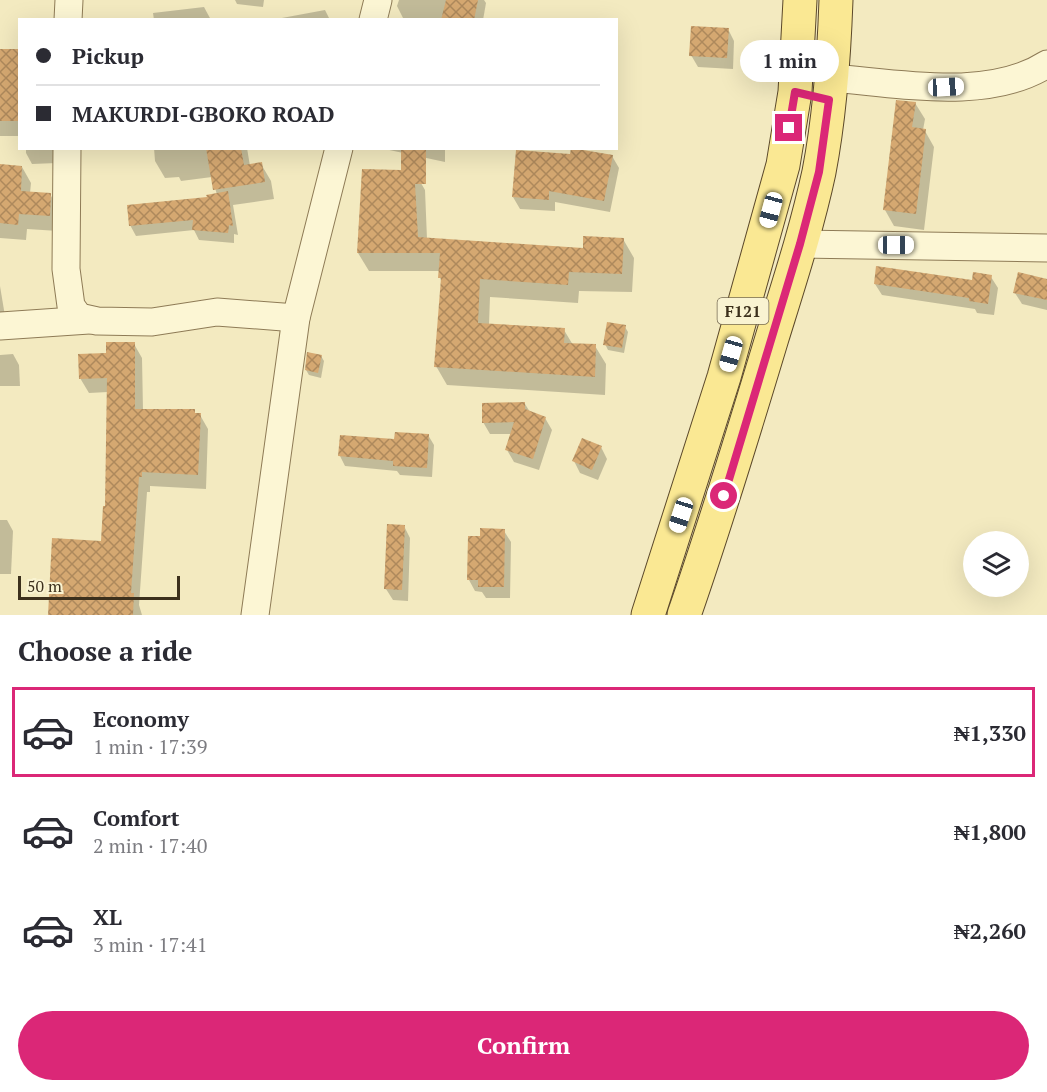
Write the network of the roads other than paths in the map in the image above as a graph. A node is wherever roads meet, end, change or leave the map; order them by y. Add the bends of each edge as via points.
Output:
1 (69, 0) edge
2 (378, 0) edge
3 (800, 0) edge
4 (836, 0) edge
5 (68, 18) edge
6 (374, 18) edge
7 (1047, 64) edge
8 (830, 89) junction
9 (795, 92) junction
10 (67, 150) edge
11 (338, 150) edge
12 (800, 244) junction
13 (1047, 248) edge
14 (296, 318) junction
15 (88, 320) junction
16 (0, 326) edge
17 (255, 615) edge
18 (648, 615) edge
19 (684, 615) edge

1 - 5 street
2 - 6 street
3 - 9 main road, F121
4 - 8 main road, F121
7 - 8 street via 1020,77 980,86
8 - 9 main road
8 - 12 main road, F121 via 819,172
9 - 18 main road, F121 via 783,165 764,239
10 - 15 street via 71,306 79,317
11 - 14 street
12 - 13 street
12 - 19 main road, F121 via 718,518
14 - 15 street via 217,312 152,322
14 - 17 street
15 - 16 street

